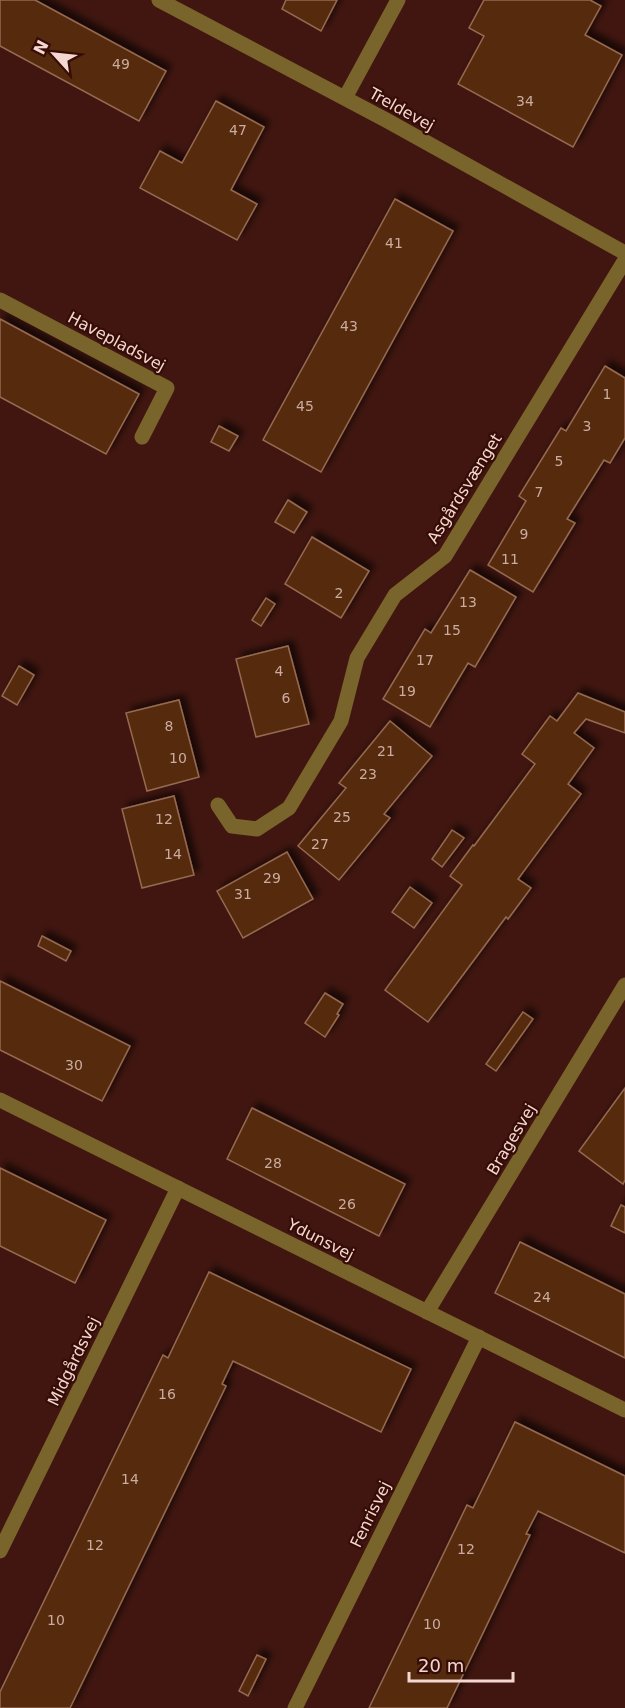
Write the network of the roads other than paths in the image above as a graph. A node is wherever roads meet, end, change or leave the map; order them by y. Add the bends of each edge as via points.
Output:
1 (159, 0) edge
2 (398, 0) edge
3 (345, 98) junction
4 (625, 253) edge
5 (625, 260) edge
6 (0, 300) edge
7 (142, 437) dead end
8 (218, 805) dead end
9 (625, 985) edge
10 (0, 1100) edge
11 (178, 1188) junction
12 (427, 1312) junction
13 (479, 1337) junction
14 (625, 1410) edge
15 (0, 1551) edge
16 (295, 1708) edge

1 - 3 street, Treldevej
2 - 3 street
3 - 4 street, Treldevej
5 - 8 street, Asgårdsvænget via 445,556 395,595 357,658 341,721 289,808 257,828 232,826
6 - 7 street, Havepladsvej via 168,388
9 - 12 street, Bragesvej
10 - 11 street, Ydunsvej
11 - 12 street, Ydunsvej
11 - 15 street, Midgårdsvej
12 - 13 street, Ydunsvej
13 - 14 street, Ydunsvej
13 - 16 street, Fenrisvej

